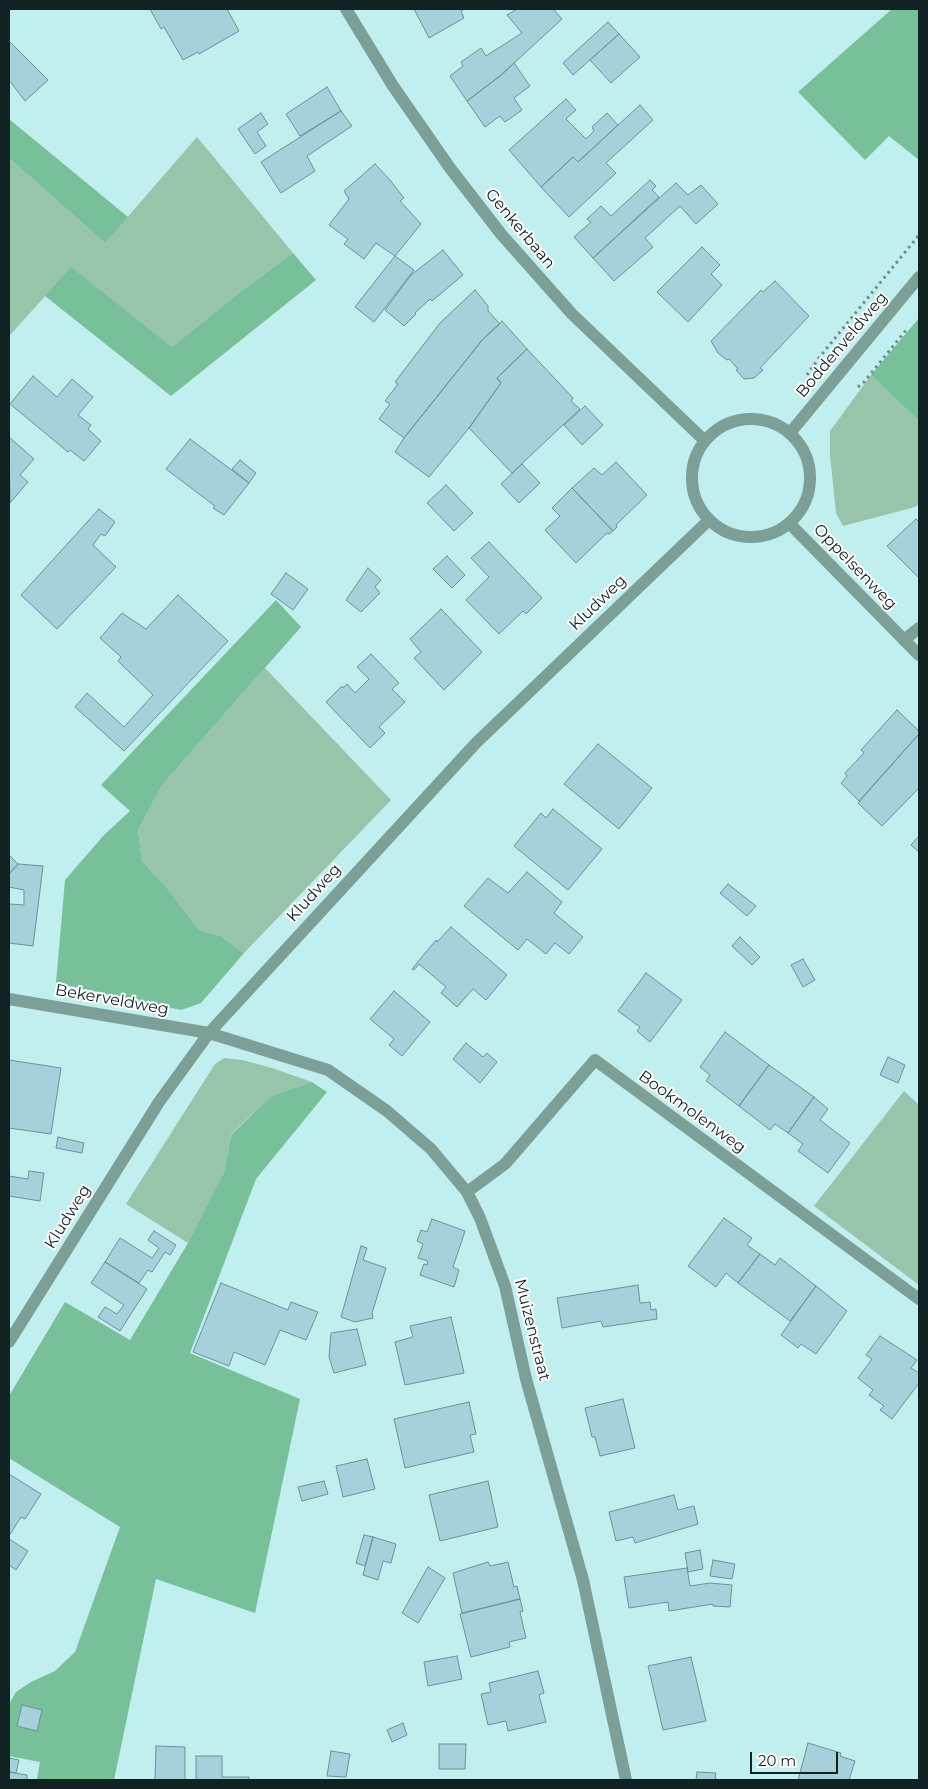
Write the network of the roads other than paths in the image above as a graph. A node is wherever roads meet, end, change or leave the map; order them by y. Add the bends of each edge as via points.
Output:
1 (346, 9) edge
2 (919, 277) edge
3 (790, 433) junction
4 (704, 440) junction
5 (709, 520) junction
6 (789, 523) junction
7 (919, 628) edge
8 (904, 640) junction
9 (919, 655) edge
10 (9, 999) edge
11 (209, 1033) junction
12 (467, 1192) junction
13 (919, 1299) edge
14 (9, 1342) edge
15 (626, 1780) edge

1 - 4 street, Genkerbaan via 393,86 501,234 572,314
2 - 3 street, Boddenveldweg
3 - 4 street via 769,421 746,418 722,426
3 - 6 street via 805,453 810,478 805,503
4 - 5 street via 694,460 692,481 696,502
5 - 6 street via 723,530 757,537 775,532
5 - 11 street, Kludweg via 476,743
6 - 8 street, Oppelsenweg
7 - 8 street
8 - 9 street, Oppelsenweg
10 - 11 street, Bekerveldweg
11 - 12 street, Muizenstraat via 328,1070 386,1111 431,1150
11 - 14 street, Kludweg via 159,1102
12 - 13 street, Bookmolenweg via 505,1164 595,1060
12 - 15 street, Muizenstraat via 505,1286 526,1379 583,1580

